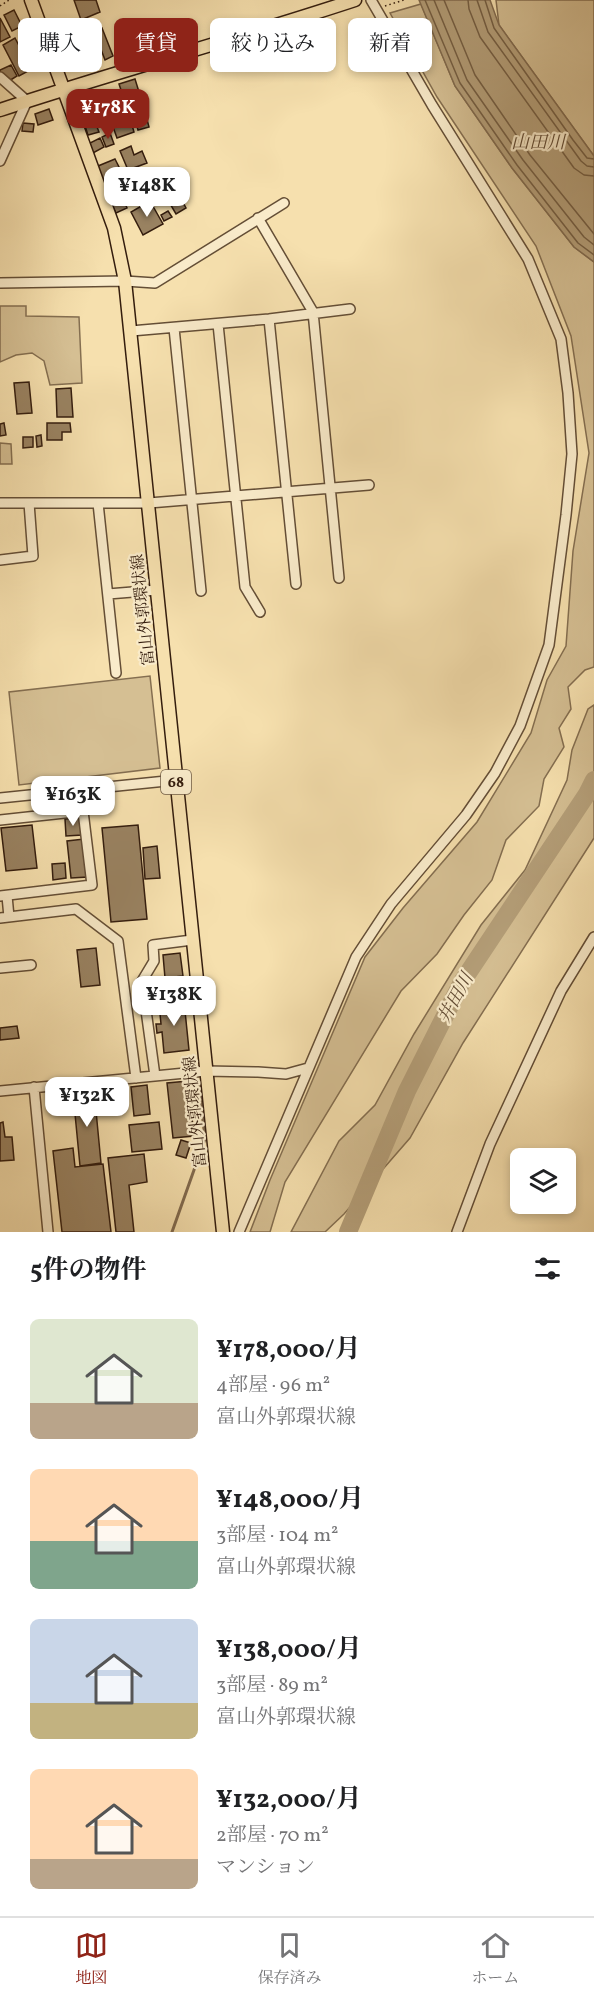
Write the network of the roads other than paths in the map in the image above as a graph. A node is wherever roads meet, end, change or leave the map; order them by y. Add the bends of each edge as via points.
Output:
1 (31, 0) edge
2 (355, 0) edge
3 (371, 0) edge
4 (0, 77) edge
5 (64, 88) junction
6 (27, 101) junction
7 (0, 110) edge
8 (0, 161) edge
9 (284, 203) dead end
10 (258, 218) junction
11 (125, 281) junction
12 (0, 283) edge
13 (350, 309) dead end
14 (313, 312) junction
15 (269, 319) junction
16 (218, 324) junction
17 (174, 328) junction
18 (131, 331) junction
19 (369, 485) dead end
20 (330, 489) junction
21 (286, 493) junction
22 (236, 496) junction
23 (192, 500) junction
24 (0, 503) edge
25 (29, 503) junction
26 (98, 503) junction
27 (148, 503) junction
28 (0, 560) edge
29 (339, 578) dead end
30 (296, 584) dead end
31 (157, 590) junction
32 (201, 591) dead end
33 (108, 594) junction
34 (260, 612) dead end
35 (116, 673) dead end
36 (176, 780) junction
37 (0, 798) edge
38 (0, 820) edge
39 (3, 896) edge
40 (4, 917) edge
41 (594, 937) edge
42 (192, 940) junction
43 (32, 965) dead end
44 (0, 968) edge
45 (308, 1068) junction
46 (206, 1071) junction
47 (154, 1076) junction
48 (136, 1078) junction
49 (34, 1087) junction
50 (0, 1091) edge
51 (48, 1232) edge
52 (223, 1232) edge
53 (239, 1232) edge
54 (457, 1232) edge

1 - 5 main road, 富山外郭環状線 / 68
2 - 5 main road
3 - 45 street via 528,259 561,339 572,454 549,645 520,726 495,773 466,815 392,904 356,957
4 - 6 street
5 - 6 main road
5 - 11 main road, 富山外郭環状線 / 68 via 114,228
6 - 7 main road
6 - 8 street
9 - 10 street
10 - 11 street via 155,283
10 - 14 street
11 - 12 street
11 - 18 main road, 富山外郭環状線 / 68
13 - 14 street
14 - 15 street
14 - 20 street
15 - 16 street
15 - 21 street
16 - 17 street
16 - 22 street
17 - 18 street
17 - 23 street
18 - 27 main road, 富山外郭環状線 / 68
19 - 20 street
20 - 21 street
20 - 29 street
21 - 22 street
21 - 30 street
22 - 23 street
22 - 34 street via 244,586
23 - 27 street
23 - 32 street
24 - 25 street
25 - 26 street
25 - 28 street via 33,556
26 - 27 street
26 - 33 street
27 - 31 main road, 富山外郭環状線 / 68
31 - 33 street
31 - 36 main road, 富山外郭環状線 / 68
33 - 35 street
36 - 37 street
36 - 42 main road, 富山外郭環状線 / 68
38 - 39 street via 83,811 92,885
39 - 40 street
40 - 48 street via 76,909 118,941
41 - 54 street via 561,991 490,1144
42 - 46 main road, 富山外郭環状線 / 68
42 - 47 street via 153,945 154,961 142,981
43 - 44 street
45 - 46 street via 286,1074
45 - 53 street
46 - 47 street
46 - 52 main road, 富山外郭環状線 / 68
47 - 48 street
48 - 49 street
49 - 50 street
49 - 51 street

